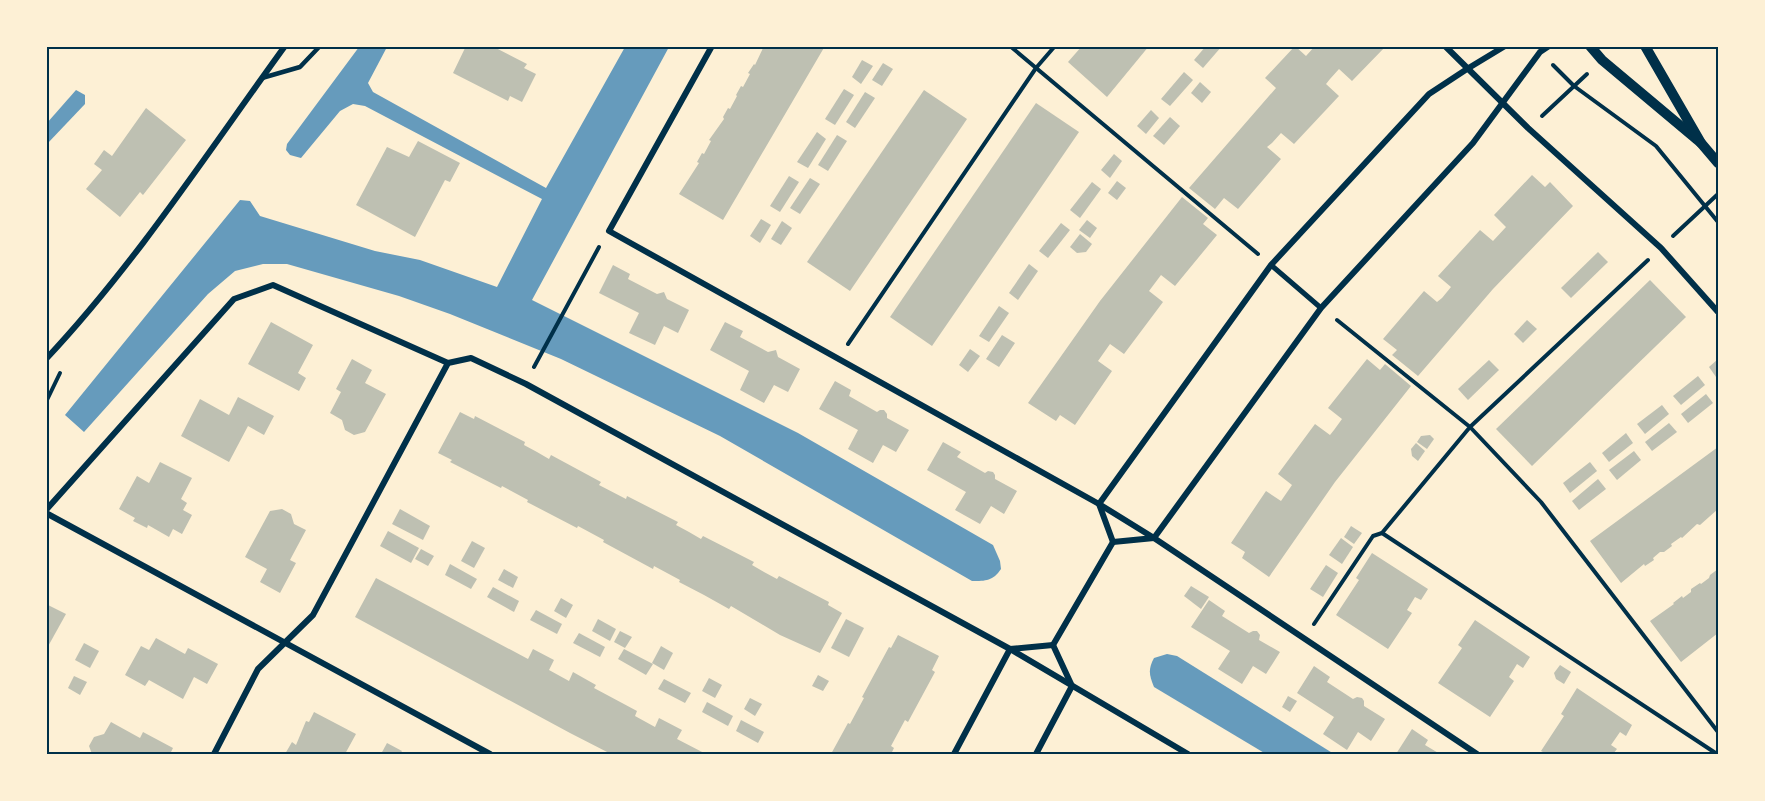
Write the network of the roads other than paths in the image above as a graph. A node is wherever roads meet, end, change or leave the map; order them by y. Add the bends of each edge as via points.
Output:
1 (285, 46) edge
2 (320, 46) edge
3 (712, 46) edge
4 (1445, 46) edge
5 (1505, 46) edge
6 (1549, 46) edge
7 (1590, 46) edge
8 (1645, 46) edge
9 (1467, 69) junction
10 (262, 78) junction
11 (1503, 104) junction
12 (1701, 143) junction
13 (1719, 163) edge
14 (1271, 265) junction
15 (1321, 308) junction
16 (1719, 312) edge
17 (46, 358) edge
18 (448, 363) junction
19 (1098, 504) junction
20 (46, 511) edge
21 (1154, 538) junction
22 (1113, 542) junction
23 (285, 645) junction
24 (1053, 645) junction
25 (1010, 649) junction
26 (1072, 686) junction
27 (214, 754) edge
28 (490, 754) edge
29 (954, 754) edge
30 (1036, 754) edge
31 (1188, 754) edge
32 (1477, 754) edge

1 - 10 street
2 - 10 lane via 300,67
3 - 19 street via 609,231
4 - 9 street
5 - 9 street
6 - 11 street via 1540,52
7 - 12 street
8 - 12 street
9 - 11 street
9 - 14 street via 1429,94
10 - 17 street via 167,211
11 - 15 street via 1473,143
11 - 16 street via 1660,248
12 - 13 street
14 - 15 street
14 - 19 street
15 - 21 street
18 - 20 street via 273,285 234,299
18 - 23 street via 314,615
18 - 25 street via 471,358 526,384
19 - 21 street
19 - 22 street
20 - 23 street
21 - 22 street
21 - 32 street
22 - 24 street
23 - 27 street via 258,669
23 - 28 street
24 - 25 street
24 - 26 street
25 - 26 street
25 - 29 street
26 - 30 street
26 - 31 street

